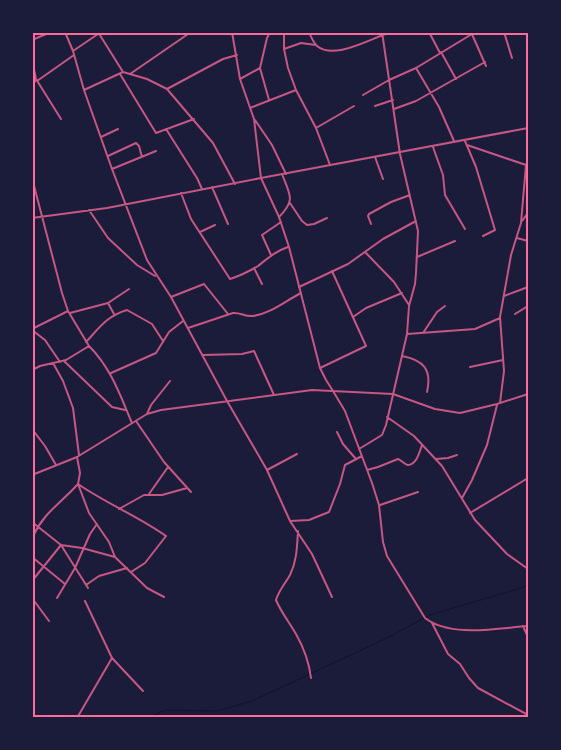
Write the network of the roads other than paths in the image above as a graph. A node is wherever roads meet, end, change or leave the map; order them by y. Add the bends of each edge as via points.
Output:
1 (51, 32) edge
2 (65, 32) edge
3 (192, 32) edge
4 (232, 32) edge
5 (270, 32) edge
6 (284, 32) edge
7 (309, 32) edge
8 (392, 32) edge
9 (429, 32) edge
10 (504, 32) edge
11 (98, 33) edge
12 (471, 33) edge
13 (382, 34) edge
14 (32, 40) edge
15 (316, 45) junction
16 (284, 49) junction
17 (73, 51) junction
18 (441, 53) junction
19 (74, 55) junction
20 (237, 55) junction
21 (512, 58) dead end
22 (32, 60) edge
23 (485, 62) junction
24 (486, 66) dead end
25 (260, 68) junction
26 (416, 68) junction
27 (121, 73) junction
28 (130, 74) junction
29 (456, 78) junction
30 (240, 79) junction
31 (36, 80) junction
32 (389, 80) junction
33 (32, 87) edge
34 (168, 89) junction
35 (84, 90) junction
36 (296, 90) junction
37 (430, 93) junction
38 (363, 95) dead end
39 (269, 100) junction
40 (392, 100) junction
41 (354, 106) dead end
42 (375, 106) dead end
43 (250, 108) junction
44 (394, 110) junction
45 (61, 119) dead end
46 (194, 119) junction
47 (254, 119) junction
48 (316, 128) junction
49 (528, 128) edge
50 (118, 129) dead end
51 (166, 129) junction
52 (101, 137) junction
53 (465, 141) junction
54 (455, 143) junction
55 (467, 145) junction
56 (433, 147) junction
57 (156, 150) dead end
58 (400, 153) junction
59 (108, 156) junction
60 (142, 157) junction
61 (375, 157) junction
62 (528, 162) edge
63 (330, 165) junction
64 (526, 165) junction
65 (112, 169) junction
66 (282, 174) junction
67 (286, 174) junction
68 (32, 178) edge
69 (261, 178) junction
70 (382, 179) dead end
71 (235, 184) junction
72 (525, 187) junction
73 (212, 188) junction
74 (202, 189) junction
75 (528, 189) edge
76 (181, 193) junction
77 (410, 195) junction
78 (290, 202) junction
79 (125, 204) junction
80 (88, 210) junction
81 (528, 213) edge
82 (44, 217) junction
83 (279, 217) junction
84 (32, 218) edge
85 (327, 218) dead end
86 (281, 222) junction
87 (416, 222) junction
88 (521, 223) junction
89 (228, 224) dead end
90 (371, 224) dead end
91 (215, 225) dead end
92 (465, 229) dead end
93 (200, 232) junction
94 (483, 236) dead end
95 (517, 238) junction
96 (455, 241) dead end
97 (528, 241) edge
98 (289, 247) junction
99 (365, 252) junction
100 (271, 255) junction
101 (417, 258) junction
102 (254, 268) junction
103 (332, 271) junction
104 (157, 277) junction
105 (262, 284) dead end
106 (299, 287) junction
107 (528, 287) edge
108 (129, 289) dead end
109 (300, 293) junction
110 (402, 293) junction
111 (504, 296) junction
112 (171, 298) junction
113 (108, 303) junction
114 (409, 305) junction
115 (445, 306) dead end
116 (528, 306) edge
117 (69, 312) junction
118 (114, 314) junction
119 (228, 314) junction
120 (515, 314) dead end
121 (353, 317) junction
122 (500, 317) junction
123 (184, 320) junction
124 (188, 328) junction
125 (32, 329) edge
126 (423, 333) junction
127 (407, 334) junction
128 (163, 341) junction
129 (86, 342) junction
130 (90, 346) junction
131 (203, 355) junction
132 (402, 356) junction
133 (64, 360) junction
134 (503, 360) junction
135 (60, 362) junction
136 (53, 363) junction
137 (470, 367) dead end
138 (320, 368) junction
139 (32, 370) edge
140 (110, 373) junction
141 (170, 380) dead end
142 (333, 391) junction
143 (427, 392) dead end
144 (392, 394) junction
145 (274, 395) junction
146 (528, 395) edge
147 (227, 401) junction
148 (499, 404) junction
149 (126, 411) junction
150 (147, 414) junction
151 (387, 417) junction
152 (136, 420) junction
153 (132, 423) junction
154 (32, 430) edge
155 (336, 432) dead end
156 (422, 445) junction
157 (359, 449) junction
158 (297, 454) dead end
159 (457, 455) dead end
160 (78, 456) junction
161 (362, 456) junction
162 (356, 459) junction
163 (436, 459) junction
164 (56, 466) junction
165 (168, 467) junction
166 (267, 470) junction
167 (367, 470) junction
168 (32, 476) edge
169 (528, 478) edge
170 (78, 484) junction
171 (186, 488) junction
172 (190, 492) dead end
173 (418, 492) dead end
174 (148, 494) junction
175 (462, 498) junction
176 (379, 506) junction
177 (120, 508) junction
178 (470, 513) junction
179 (290, 520) junction
180 (32, 522) edge
181 (97, 524) junction
182 (38, 526) junction
183 (298, 531) junction
184 (32, 538) edge
185 (61, 545) junction
186 (82, 548) junction
187 (32, 557) edge
188 (115, 557) junction
189 (44, 566) junction
190 (75, 568) junction
191 (127, 568) junction
192 (528, 569) edge
193 (130, 572) junction
194 (32, 582) edge
195 (65, 584) junction
196 (164, 597) dead end
197 (332, 597) dead end
198 (32, 598) edge
199 (56, 598) dead end
200 (85, 601) dead end
201 (49, 621) dead end
202 (432, 623) junction
203 (523, 626) junction
204 (528, 626) edge
205 (528, 637) edge
206 (112, 658) junction
207 (311, 678) dead end
208 (143, 691) dead end
209 (528, 715) edge
210 (77, 718) edge

1 - 14 street
2 - 17 street
3 - 28 street
4 - 20 street
5 - 25 street
6 - 16 street
7 - 15 street
8 - 13 street
9 - 18 street
10 - 21 street
11 - 17 street
11 - 27 street
12 - 18 street
12 - 23 street
13 - 15 street via 332,52
13 - 32 street
15 - 16 street via 301,43
16 - 36 street
17 - 19 street
18 - 26 street
18 - 29 street
19 - 31 street
19 - 35 street
20 - 30 street
20 - 34 street via 223,59
22 - 31 street
23 - 24 street
23 - 29 street
25 - 30 street
25 - 39 street
26 - 32 street
26 - 37 street
27 - 28 street
27 - 35 street
27 - 51 street via 155,132
28 - 34 street
29 - 37 street
30 - 43 street
31 - 33 street
31 - 45 street
32 - 38 street
32 - 40 street
34 - 46 street
35 - 52 street
36 - 39 street
36 - 48 street
37 - 44 street
37 - 54 street
39 - 43 street
40 - 42 street
40 - 44 street
41 - 48 street
43 - 47 street
44 - 58 street
46 - 51 street
46 - 71 street
47 - 67 street via 272,144
47 - 69 street
48 - 63 street
49 - 53 street
50 - 52 street
51 - 74 street
52 - 59 street
53 - 54 street
53 - 55 street
54 - 56 street
55 - 64 street
55 - 94 street via 495,230
56 - 58 street
56 - 92 street via 445,195
57 - 60 street
58 - 61 street
58 - 77 street
59 - 60 street via 136,143
59 - 65 street
60 - 65 street
61 - 63 street
61 - 70 street
62 - 64 street
63 - 67 street
64 - 72 street
65 - 79 street
66 - 67 street
66 - 69 street
66 - 78 street via 291,196
68 - 82 street
69 - 71 street
69 - 83 street
71 - 73 street
72 - 75 street
72 - 88 street
73 - 74 street
73 - 89 street
74 - 76 street
76 - 79 street
76 - 93 street
77 - 87 street
77 - 90 street via 369,214
78 - 83 street
78 - 85 street via 307,225
79 - 80 street
79 - 104 street
80 - 82 street
80 - 104 street via 108,238
81 - 88 street
82 - 84 street
82 - 117 street
83 - 86 street
86 - 98 street
86 - 100 street via 262,235
87 - 99 street
87 - 101 street
88 - 95 street
91 - 93 street
93 - 102 street via 230,279
95 - 97 street
95 - 111 street
96 - 101 street
98 - 100 street
98 - 106 street
99 - 103 street
99 - 110 street
100 - 102 street
101 - 114 street
102 - 105 street
103 - 106 street
103 - 121 street
104 - 112 street
106 - 109 street
107 - 111 street
108 - 113 street
109 - 119 street via 255,316 237,312
109 - 138 street
110 - 114 street
110 - 121 street
111 - 122 street
112 - 119 street via 204,284
112 - 123 street
113 - 117 street
113 - 118 street
114 - 127 street
115 - 126 street
116 - 120 street
117 - 125 street
117 - 129 street
118 - 128 street via 127,310 152,324
118 - 129 street
119 - 124 street
121 - 138 street via 366,346
122 - 126 street via 475,329
122 - 134 street
123 - 124 street
123 - 128 street via 168,332
124 - 131 street
125 - 135 street via 45,340
126 - 127 street
127 - 132 street
128 - 140 street via 156,353
129 - 130 street
130 - 133 street
130 - 140 street
131 - 145 street via 254,351
131 - 147 street
132 - 143 street via 418,361 426,369
132 - 144 street
133 - 135 street
133 - 149 street via 112,407
134 - 137 street
134 - 148 street
135 - 136 street
136 - 139 street
136 - 160 street via 73,408
138 - 142 street
140 - 149 street
141 - 150 street
142 - 144 street
142 - 145 street
142 - 157 street via 345,411
144 - 148 street via 454,413
144 - 151 street
145 - 147 street
146 - 148 street
147 - 150 street
147 - 166 street
148 - 175 street via 487,445
149 - 153 street
150 - 152 street
151 - 156 street
151 - 157 street via 382,435
152 - 153 street
152 - 165 street
153 - 160 street
154 - 164 street
155 - 162 street
156 - 163 street
156 - 167 street via 416,460 410,464 398,458
157 - 161 street
158 - 166 street
159 - 163 street
160 - 164 street
160 - 170 street
161 - 162 street
161 - 167 street
162 - 179 street via 343,468 329,512 309,520
163 - 175 street
164 - 168 street
165 - 171 street
165 - 174 street
166 - 179 street
167 - 176 street
169 - 178 street
170 - 177 street
170 - 181 street via 89,513
170 - 182 street
171 - 172 street
171 - 174 street via 162,495
173 - 176 street
174 - 177 street
175 - 178 street
176 - 202 street via 387,556 425,618
177 - 193 street via 166,536 145,564
178 - 192 street via 507,554
179 - 183 street
180 - 182 street
181 - 186 street
181 - 188 street
182 - 184 street
182 - 185 street
183 - 197 street
183 - 207 street via 295,560 276,600 297,634 308,660
185 - 186 street
185 - 189 street
185 - 190 street
186 - 188 street
186 - 190 street
187 - 189 street
188 - 191 street
189 - 194 street
189 - 195 street
190 - 191 street via 87,586 99,576
190 - 195 street
191 - 193 street
193 - 196 street via 147,588
195 - 199 street
198 - 201 street
200 - 206 street
202 - 203 street via 460,631
202 - 209 street via 448,654 478,688
203 - 204 street
203 - 205 street
206 - 208 street
206 - 210 street

